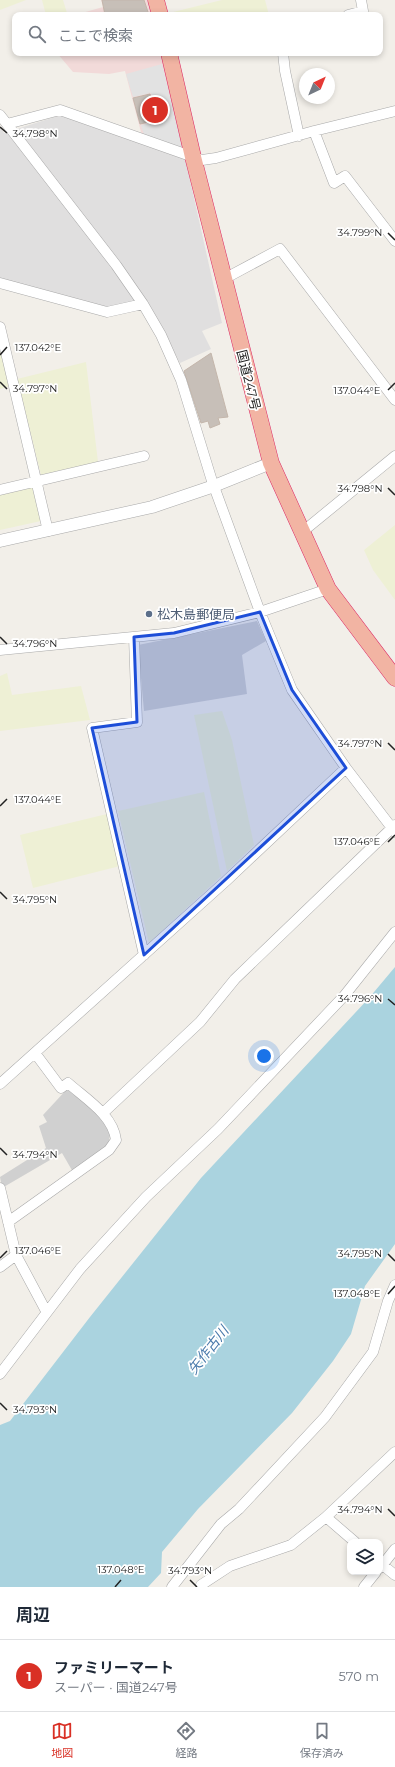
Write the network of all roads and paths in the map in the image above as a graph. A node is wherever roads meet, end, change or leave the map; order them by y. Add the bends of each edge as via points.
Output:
1 (156, 0) edge
2 (361, 0) edge
3 (159, 12) edge
4 (360, 12) edge
5 (170, 56) edge
6 (283, 56) edge
7 (395, 111) edge
8 (0, 115) edge
9 (7, 124) junction
10 (314, 131) junction
11 (299, 136) junction
12 (193, 157) junction
13 (395, 241) edge
14 (224, 279) junction
15 (0, 283) edge
16 (143, 304) junction
17 (0, 327) edge
18 (395, 400) edge
19 (144, 456) dead end
20 (395, 456) edge
21 (270, 463) junction
22 (36, 482) junction
23 (214, 486) junction
24 (0, 490) edge
25 (48, 531) junction
26 (301, 533) junction
27 (0, 541) edge
28 (328, 589) junction
29 (260, 612) junction
30 (134, 637) junction
31 (0, 650) edge
32 (395, 678) edge
33 (346, 768) junction
34 (394, 829) edge
35 (395, 932) edge
36 (144, 955) junction
37 (35, 1053) junction
38 (0, 1084) edge
39 (103, 1113) junction
40 (0, 1188) edge
41 (8, 1222) junction
42 (16, 1255) junction
43 (0, 1267) edge
44 (395, 1285) edge
45 (46, 1311) junction
46 (0, 1374) edge
47 (395, 1452) edge
48 (326, 1517) junction
49 (352, 1539) edge
50 (395, 1549) edge
51 (383, 1563) edge
52 (383, 1569) edge
53 (374, 1575) edge
54 (395, 1575) edge
55 (201, 1585) dead end
56 (172, 1587) edge
57 (364, 1587) edge

1 - 3 highway
2 - 4 street via 364,11
5 - 12 highway, 国道247号
6 - 11 street
7 - 10 street
8 - 9 street
9 - 12 street via 60,110
9 - 16 street
10 - 11 street
10 - 13 street via 334,183 345,176
11 - 12 street via 216,158 202,160
12 - 14 highway, 国道247号
14 - 18 street via 280,249
14 - 21 highway, 国道247号
15 - 16 street via 107,312
16 - 23 street via 161,335 181,380
17 - 22 street
19 - 22 street
20 - 26 street
21 - 23 street
21 - 26 highway, 国道247号
22 - 24 street
22 - 25 street
23 - 25 street via 152,507
23 - 29 street
25 - 27 street
26 - 28 highway, 国道247号
28 - 29 street
28 - 32 highway, 国道247号
29 - 30 street via 174,633
29 - 33 street via 292,690
30 - 31 street
30 - 36 street via 137,722 92,728
33 - 34 street
33 - 36 street
34 - 39 street via 235,979 200,1022
35 - 45 street via 344,996 218,1129 146,1197 80,1269
36 - 37 street
37 - 38 street
37 - 39 street via 61,1088 68,1083
39 - 41 street via 115,1130 116,1140 109,1150
40 - 41 street
41 - 42 street
42 - 43 street
42 - 45 street
44 - 56 street via 374,1352 325,1417 239,1509 221,1524
45 - 46 street
47 - 48 street
48 - 49 street
48 - 55 street via 291,1545 230,1566
50 - 51 street
52 - 54 street
53 - 57 street

